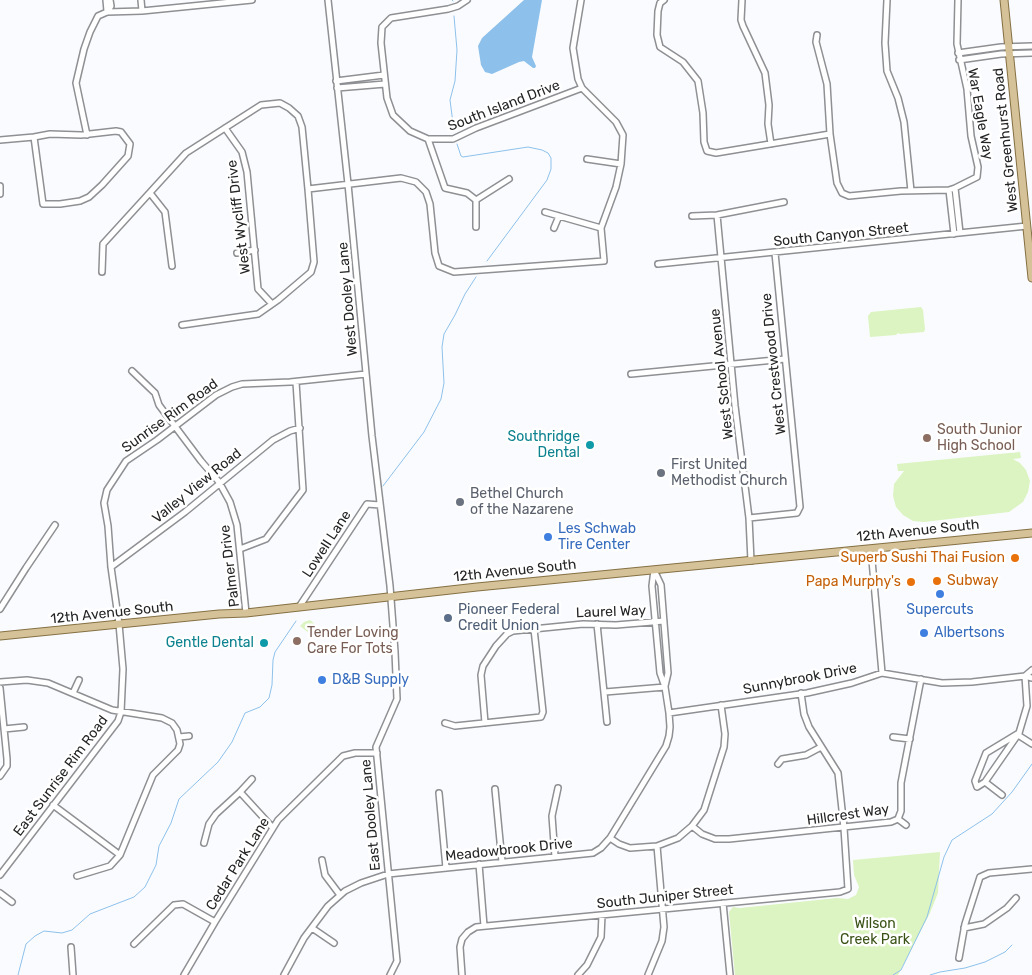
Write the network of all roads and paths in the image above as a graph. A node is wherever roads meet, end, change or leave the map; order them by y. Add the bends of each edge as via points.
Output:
1 (106, 0) edge
2 (110, 0) edge
3 (141, 0) edge
4 (252, 0) edge
5 (328, 0) edge
6 (467, 0) edge
7 (581, 0) edge
8 (664, 0) edge
9 (742, 0) edge
10 (887, 0) edge
11 (958, 0) edge
12 (1004, 0) edge
13 (142, 11) junction
14 (107, 12) junction
15 (817, 35) dead end
16 (1032, 46) edge
17 (1009, 50) junction
18 (958, 53) junction
19 (1032, 53) edge
20 (959, 60) junction
21 (384, 75) junction
22 (336, 81) junction
23 (385, 84) junction
24 (337, 88) junction
25 (582, 88) junction
26 (225, 128) junction
27 (830, 134) junction
28 (87, 135) junction
29 (34, 137) junction
30 (428, 139) junction
31 (0, 140) edge
32 (771, 144) junction
33 (587, 159) dead end
34 (621, 164) junction
35 (509, 179) dead end
36 (348, 184) junction
37 (0, 186) edge
38 (308, 189) junction
39 (952, 189) junction
40 (911, 191) junction
41 (150, 193) junction
42 (0, 194) edge
43 (476, 200) junction
44 (784, 202) dead end
45 (544, 212) dead end
46 (718, 215) junction
47 (559, 216) junction
48 (692, 216) dead end
49 (1027, 226) junction
50 (476, 227) dead end
51 (554, 228) dead end
52 (601, 228) junction
53 (954, 234) junction
54 (960, 234) junction
55 (255, 250) junction
56 (237, 253) dead end
57 (775, 253) junction
58 (722, 259) junction
59 (658, 264) dead end
60 (172, 266) dead end
61 (102, 272) dead end
62 (1032, 278) edge
63 (272, 304) junction
64 (182, 325) dead end
65 (785, 359) junction
66 (732, 364) junction
67 (132, 370) dead end
68 (366, 374) junction
69 (631, 374) dead end
70 (296, 382) junction
71 (176, 426) junction
72 (300, 428) junction
73 (220, 482) junction
74 (380, 505) junction
75 (749, 518) junction
76 (55, 525) dead end
77 (1032, 533) edge
78 (240, 549) junction
79 (871, 549) junction
80 (751, 561) junction
81 (111, 567) junction
82 (654, 570) junction
83 (391, 596) junction
84 (299, 607) junction
85 (0, 609) edge
86 (246, 613) junction
87 (664, 621) junction
88 (655, 622) junction
89 (119, 624) junction
90 (597, 624) junction
91 (534, 629) junction
92 (0, 636) edge
93 (1032, 670) edge
94 (882, 673) junction
95 (1024, 676) junction
96 (1032, 678) edge
97 (921, 679) junction
98 (79, 680) dead end
99 (0, 682) edge
100 (665, 687) junction
101 (0, 688) edge
102 (605, 692) junction
103 (73, 693) junction
104 (801, 693) junction
105 (721, 705) junction
106 (121, 712) junction
107 (669, 713) junction
108 (607, 722) dead end
109 (445, 723) dead end
110 (485, 723) junction
111 (24, 727) dead end
112 (4, 729) junction
113 (1018, 734) junction
114 (188, 736) dead end
115 (179, 737) junction
116 (893, 737) dead end
117 (910, 739) junction
118 (1032, 744) edge
119 (821, 747) junction
120 (377, 753) junction
121 (778, 764) dead end
122 (0, 776) edge
123 (252, 779) dead end
124 (985, 782) junction
125 (558, 788) dead end
126 (495, 789) dead end
127 (240, 792) junction
128 (439, 793) dead end
129 (1002, 794) dead end
130 (53, 805) junction
131 (898, 819) junction
132 (906, 825) dead end
133 (692, 826) junction
134 (273, 828) junction
135 (844, 828) junction
136 (610, 838) junction
137 (204, 843) dead end
138 (657, 846) junction
139 (120, 855) junction
140 (555, 857) junction
141 (322, 860) dead end
142 (502, 862) junction
143 (478, 864) junction
144 (446, 868) junction
145 (1032, 869) edge
146 (388, 874) junction
147 (0, 876) edge
148 (77, 876) dead end
149 (0, 893) edge
150 (340, 895) junction
151 (1016, 898) dead end
152 (12, 902) dead end
153 (723, 903) junction
154 (663, 909) junction
155 (602, 915) junction
156 (215, 922) junction
157 (484, 926) junction
158 (312, 928) junction
159 (964, 928) junction
160 (334, 943) dead end
161 (134, 944) dead end
162 (71, 946) dead end
163 (959, 958) dead end
164 (73, 975) edge
165 (184, 975) edge
166 (284, 975) edge
167 (390, 975) edge
168 (462, 975) edge
169 (578, 975) edge
170 (648, 975) edge
171 (730, 975) edge

1 - 14 street
2 - 14 street
3 - 13 street
4 - 13 street
5 - 22 street, West Dooley Lane
6 - 21 street, South Island Drive via 448,9 400,16 386,22 382,27 381,44
7 - 25 street via 573,48
8 - 32 street via 658,11 660,47 683,62 698,82 707,151 716,153
9 - 32 street via 741,20 765,73
10 - 40 street via 884,43 887,71 904,122
11 - 18 street, War Eagle Way
12 - 17 main road, West Greenhurst Road
13 - 14 street
14 - 28 street via 98,16 90,32 77,74 77,92
15 - 27 street via 827,84
16 - 17 street
17 - 18 street, War Eagle Way
17 - 19 street
17 - 20 street, War Eagle Way
17 - 49 main road, West Greenhurst Road
18 - 20 street, War Eagle Way
20 - 39 street, War Eagle Way via 967,89 978,173 973,180
21 - 22 street
21 - 23 street, South Island Drive
22 - 24 street, West Dooley Lane
23 - 24 street
23 - 30 street, South Island Drive via 393,115 410,131
24 - 36 street, West Dooley Lane
25 - 30 street, South Island Drive via 453,139
25 - 34 street via 616,122 623,136
26 - 38 street via 262,105 280,103 289,108 298,116 302,127
26 - 41 street via 186,153
26 - 55 street, West Wycliff Drive via 242,152 247,172
27 - 32 street
27 - 40 street via 837,183 842,193 849,196
28 - 29 street
28 - 29 street via 121,132 130,144 128,156 89,197 43,204
29 - 31 street
30 - 43 street via 445,188 467,193
33 - 34 street
34 - 52 street
35 - 43 street
36 - 38 street
36 - 52 street via 401,178 416,182 426,192 430,204 434,253 439,266 454,272 604,261
36 - 68 street, West Dooley Lane
37 - 42 street
38 - 63 street via 314,262 311,272
39 - 40 street
39 - 53 street
39 - 54 street
41 - 60 street via 165,212
41 - 61 street via 103,244
43 - 50 street
44 - 46 street
45 - 47 street
46 - 48 street
46 - 58 street, West School Avenue
47 - 51 street
47 - 52 street
49 - 54 street, South Canyon Street
49 - 62 main road, West Greenhurst Road
53 - 54 street, South Canyon Street
53 - 57 street, South Canyon Street
55 - 56 street
55 - 63 street, West Wycliff Drive via 258,289
57 - 58 street, South Canyon Street
57 - 65 street, West Crestwood Drive
58 - 59 street, South Canyon Street
58 - 66 street, West School Avenue
63 - 64 street via 258,314
65 - 66 street
65 - 75 street, West Crestwood Drive via 800,507 797,513
66 - 69 street
66 - 75 street, West School Avenue
67 - 71 street, Palmer Drive via 155,393 159,405
68 - 70 street, Sunrise Rim Road
68 - 74 street, West Dooley Lane
70 - 71 street, Sunrise Rim Road via 232,387 216,395
70 - 72 street
71 - 73 street, Palmer Drive
71 - 81 street, Sunrise Rim Road via 126,461 107,490 104,503
72 - 73 street, Valley View Road via 273,440
72 - 78 street via 303,490 266,539
73 - 78 street, Palmer Drive via 233,509
73 - 81 street, Valley View Road
74 - 83 street, West Dooley Lane
74 - 84 street, Lowell Lane via 367,504
75 - 80 street, West School Avenue
76 - 85 street
77 - 79 main road, 12th Avenue South
78 - 86 street, Palmer Drive
79 - 80 main road, 12th Avenue South
79 - 94 street
80 - 82 main road, 12th Avenue South
81 - 89 street, Sunrise Rim Road
82 - 83 main road, 12th Avenue South
82 - 87 street, Meadowbrook Drive via 661,585
82 - 88 street, Meadowbrook Drive
83 - 84 main road, 12th Avenue South
83 - 120 street, East Dooley Lane via 397,699 376,747
84 - 86 main road, 12th Avenue South
86 - 89 main road, 12th Avenue South
87 - 88 street, Laurel Way
87 - 100 street, Meadowbrook Drive via 668,673
88 - 90 street, Laurel Way
88 - 100 street, Meadowbrook Drive via 660,673
89 - 92 main road, 12th Avenue South
89 - 106 street, East Sunrise Rim Road via 123,669
90 - 91 street, Laurel Way
90 - 102 street
91 - 110 street, Laurel Way via 506,634 483,666 480,686
91 - 110 street via 541,717
93 - 95 street
94 - 97 street, Sunnybrook Drive
94 - 104 street, Sunnybrook Drive via 852,683
95 - 96 street, Sunnybrook Drive
95 - 97 street, Sunnybrook Drive via 942,683
95 - 113 street via 1027,706
97 - 117 street, Hillcrest Way
98 - 103 street
99 - 103 street via 38,680
100 - 102 street
100 - 107 street, Meadowbrook Drive
101 - 112 street
102 - 108 street
103 - 106 street
104 - 105 street, Sunnybrook Drive
104 - 119 street via 807,722
105 - 107 street, Sunnybrook Drive
105 - 133 street via 724,747 704,810
106 - 115 street via 162,718 172,723
106 - 130 street, East Sunrise Rim Road via 118,721
107 - 136 street, Meadowbrook Drive via 666,746
109 - 110 street via 455,726
111 - 112 street
112 - 122 street via 7,766
113 - 118 street
113 - 124 street
113 - 124 street via 986,753 975,780 977,787
114 - 115 street
115 - 139 street via 178,750 148,784
116 - 117 street
117 - 131 street, Hillcrest Way
119 - 121 street via 806,755 782,759
119 - 135 street via 838,773
120 - 134 street, Cedar Park Lane via 343,756
120 - 146 street, East Dooley Lane
123 - 127 street
124 - 129 street
125 - 140 street via 552,816
126 - 142 street
127 - 134 street
127 - 137 street via 216,814 209,824
128 - 144 street
130 - 139 street
130 - 147 street, East Sunrise Rim Road
131 - 132 street
131 - 135 street, Hillcrest Way
133 - 135 street, Hillcrest Way via 714,839
133 - 138 street via 678,838
134 - 156 street, Cedar Park Lane
135 - 153 street, South Juniper Street via 848,889
136 - 138 street via 630,848
136 - 140 street, Meadowbrook Drive via 592,853
138 - 154 street
139 - 148 street via 110,866
140 - 142 street, Meadowbrook Drive
141 - 150 street via 325,875
142 - 143 street, Meadowbrook Drive
143 - 144 street, Meadowbrook Drive
143 - 157 street
144 - 146 street, Meadowbrook Drive
145 - 159 street via 989,873 980,877
146 - 150 street, Meadowbrook Drive via 361,883
146 - 167 street, East Dooley Lane via 397,961
149 - 152 street
150 - 158 street, Meadowbrook Drive
151 - 159 street via 984,924
153 - 154 street, South Juniper Street
153 - 171 street
154 - 155 street, South Juniper Street
154 - 170 street via 662,941
155 - 157 street, South Juniper Street
155 - 169 street via 601,937 587,965
156 - 161 street via 183,904 174,905
156 - 165 street, Cedar Park Lane
157 - 168 street via 476,927 462,939
158 - 160 street
158 - 166 street, Meadowbrook Drive
159 - 163 street
162 - 164 street

